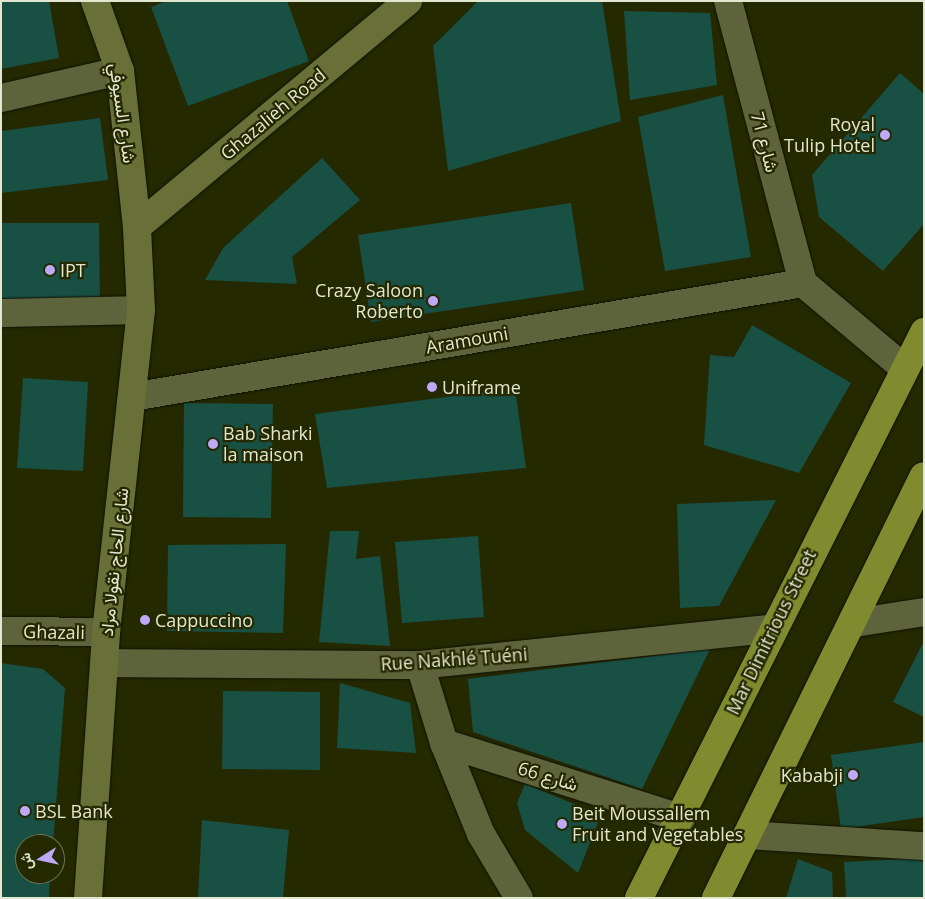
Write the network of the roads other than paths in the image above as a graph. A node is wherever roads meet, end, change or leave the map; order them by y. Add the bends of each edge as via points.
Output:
1 (95, 1) edge
2 (408, 1) edge
3 (728, 1) edge
4 (120, 71) junction
5 (1, 98) edge
6 (137, 227) junction
7 (803, 283) junction
8 (141, 310) junction
9 (1, 313) edge
10 (924, 332) edge
11 (904, 368) junction
12 (132, 397) junction
13 (924, 476) edge
14 (924, 612) edge
15 (854, 623) junction
16 (771, 629) junction
17 (1, 631) edge
18 (106, 632) junction
19 (105, 662) junction
20 (420, 665) junction
21 (444, 743) junction
22 (681, 818) junction
23 (747, 836) junction
24 (924, 846) edge
25 (88, 898) edge
26 (519, 898) edge
27 (639, 898) edge
28 (716, 898) edge

1 - 4 street, شارع السيوفي
2 - 6 street, Ghazalieh Road
3 - 7 street, شارع 71
4 - 5 street
4 - 6 street, شارع السيوفي
6 - 8 street, شارع الحاج نقولا مراد
7 - 11 street
7 - 12 street, Aramouni
8 - 9 street
8 - 12 street, شارع الحاج نقولا مراد
10 - 11 highway, Mar Dimitrious Street
11 - 16 highway, Mar Dimitrious Street
12 - 18 street, شارع الحاج نقولا مراد
13 - 15 highway
14 - 15 street
15 - 23 highway
16 - 20 street, Rue Nakhlé Tuéni
16 - 22 highway, Mar Dimitrious Street
17 - 18 street, Ghazali
18 - 19 street, شارع الحاج نقولا مراد
19 - 20 street, Rue Nakhlé Tuéni
19 - 25 street, شارع الحاج نقولا مراد
20 - 21 street
21 - 22 street, شارع 66
21 - 26 street via 481,834
22 - 27 highway, Mar Dimitrious Street
23 - 24 street
23 - 28 highway

